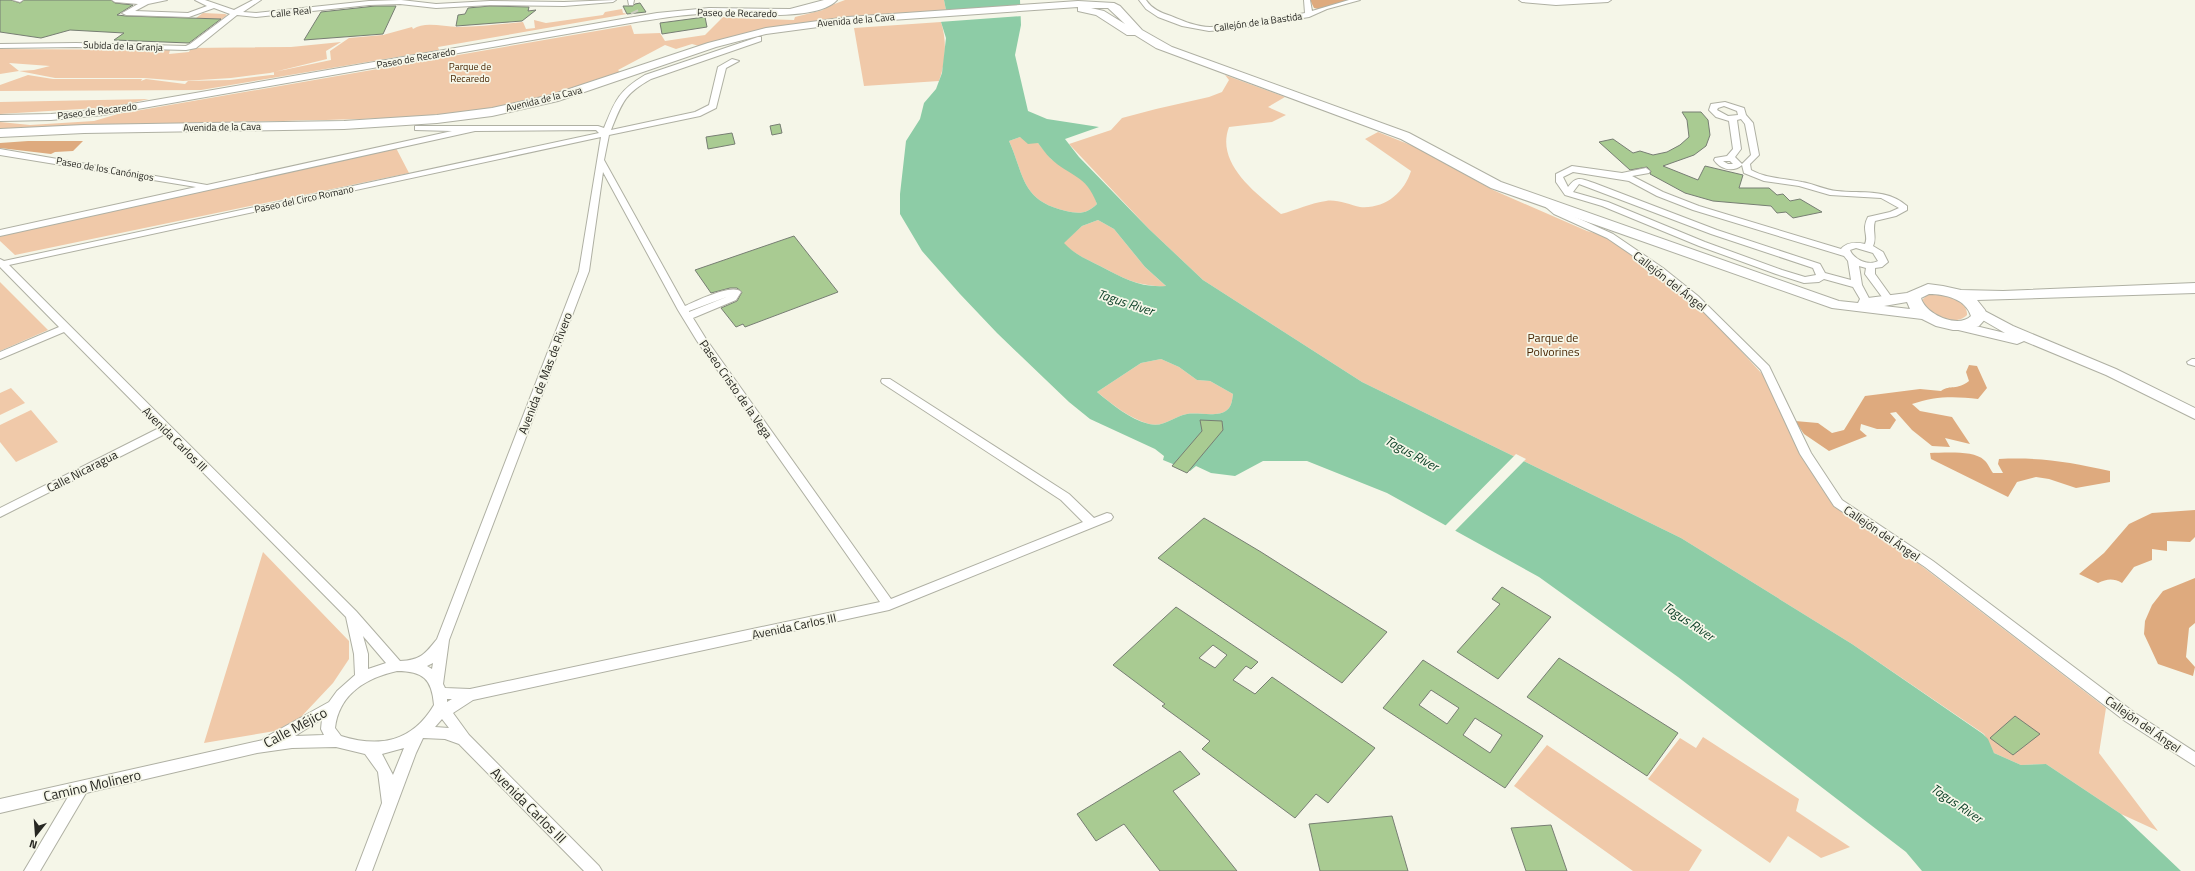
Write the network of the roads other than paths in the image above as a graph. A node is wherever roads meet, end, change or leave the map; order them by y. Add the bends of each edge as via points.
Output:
1 (115, 0) edge
2 (164, 0) edge
3 (198, 0) edge
4 (258, 0) edge
5 (532, 0) edge
6 (613, 0) edge
7 (832, 0) edge
8 (1089, 0) edge
9 (1142, 0) edge
10 (1306, 0) edge
11 (1356, 0) edge
12 (1522, 0) edge
13 (1608, 0) edge
14 (1106, 1) edge
15 (146, 2) junction
16 (370, 2) edge
17 (539, 4) junction
18 (212, 6) junction
19 (1078, 6) junction
20 (634, 9) edge
21 (235, 14) junction
22 (1310, 15) junction
23 (880, 21) junction
24 (1119, 26) junction
25 (758, 39) junction
26 (0, 46) edge
27 (1170, 50) junction
28 (735, 61) dead end
29 (620, 99) joint
30 (1742, 116) junction
31 (0, 118) edge
32 (1731, 118) junction
33 (418, 128) junction
34 (474, 129) junction
35 (606, 132) junction
36 (0, 133) edge
37 (0, 139) edge
38 (0, 152) edge
39 (1730, 158) dead end
40 (601, 161) junction
41 (1646, 171) dead end
42 (1622, 176) junction
43 (210, 187) junction
44 (1568, 193) junction
45 (1614, 232) junction
46 (0, 233) edge
47 (1868, 247) junction
48 (1846, 254) junction
49 (1854, 261) junction
50 (1, 263) edge
51 (1872, 266) junction
52 (1821, 275) junction
53 (1856, 285) junction
54 (2195, 288) edge
55 (1957, 295) junction
56 (1813, 296) junction
57 (1913, 296) junction
58 (2003, 296) junction
59 (1888, 299) junction
60 (1866, 302) junction
61 (1978, 311) junction
62 (1925, 315) junction
63 (1959, 326) junction
64 (65, 328) junction
65 (2059, 351) junction
66 (0, 356) edge
67 (2111, 372) junction
68 (886, 381) dead end
69 (2195, 408) edge
70 (2195, 414) edge
71 (165, 429) junction
72 (0, 513) edge
73 (1107, 517) dead end
74 (1092, 523) junction
75 (889, 605) junction
76 (352, 616) junction
77 (443, 640) junction
78 (397, 666) junction
79 (413, 666) junction
80 (362, 678) junction
81 (470, 695) junction
82 (440, 698) junction
83 (333, 706) junction
84 (420, 734) junction
85 (464, 739) junction
86 (336, 741) junction
87 (257, 747) junction
88 (370, 749) junction
89 (2195, 760) edge
90 (184, 764) joint
91 (81, 788) junction
92 (388, 805) junction
93 (0, 806) edge
94 (32, 871) edge
95 (364, 871) edge
96 (594, 871) edge

1 - 15 street
2 - 15 street
3 - 18 street, Calle Real
4 - 21 street, Subida de la Granja
5 - 17 street
6 - 17 street, Calle Real
7 - 20 street, Paseo de Recaredo via 781,14
8 - 19 main road
9 - 22 street, Callejón de la Bastida via 1148,8 1161,15 1209,29 1234,28
10 - 22 street, Callejón de la Bastida
11 - 22 street, Callejón de la Bastida via 1325,8
12 - 13 street via 1556,3
14 - 19 main road
14 - 24 main road via 1107,13
14 - 27 main road via 1138,32
15 - 18 street via 126,13 189,15
16 - 17 street, Calle Real via 436,6
16 - 21 street, Calle Real via 276,14
18 - 21 street, Calle Real
19 - 23 main road, Avenida de la Cava
19 - 23 main road, Avenida de la Cava via 1031,12
19 - 24 main road via 1096,12
20 - 31 street, Paseo de Recaredo via 103,112
21 - 26 street, Subida de la Granja via 193,46 186,48 76,44
23 - 25 main road, Avenida de la Cava
23 - 36 main road, Avenida de la Cava via 809,24 751,34 577,92 523,106 462,116 381,123 92,128
24 - 27 main road via 1143,40
25 - 29 street, Avenida de la Cava via 648,77
25 - 33 main road, Avenida de la Cava via 711,51 618,85 552,105
27 - 45 main road via 1405,136 1496,185
28 - 35 street, Paseo del Circo Romano via 722,67 715,103 708,110 678,119
29 - 35 street, Avenida de Mas de Rivero
30 - 32 street
30 - 32 street via 1741,110 1729,105 1717,105 1713,108 1718,114
30 - 47 street via 1749,123 1755,155 1746,164 1747,171 1756,177 1800,184 1827,192 1880,194 1896,200 1904,208 1899,213 1871,219 1868,227 1871,241
32 - 39 street via 1737,149
33 - 34 street
33 - 37 main road, Avenida de la Cava
34 - 35 street via 598,128
34 - 43 street
35 - 40 street, Avenida de Mas de Rivero
35 - 50 street, Paseo del Circo Romano
38 - 43 street, Paseo de los Canónigos
40 - 75 street, Paseo Cristo de la Vega via 685,313
40 - 77 street, Avenida de Mas de Rivero via 584,271
41 - 42 street
42 - 44 street via 1572,169 1559,176
42 - 48 street via 1696,208
43 - 46 street
44 - 52 street via 1605,204 1702,244 1804,280 1818,279
44 - 52 street via 1577,181 1591,185 1714,232 1817,266
45 - 56 main road
45 - 89 street, Callejón del Ángel via 1696,298 1765,368 1806,454 1838,503 1929,564 2130,717
47 - 48 street via 1850,246 1845,250
47 - 51 street via 1878,252 1883,259 1881,264
48 - 49 street
49 - 51 street
49 - 53 street
50 - 64 street, Avenida Carlos III
51 - 59 street via 1870,274
52 - 53 street
53 - 60 street
54 - 58 main road
55 - 57 main road via 1929,289
55 - 58 main road
55 - 61 main road
56 - 60 main road
56 - 62 main road via 1837,305
57 - 59 main road
57 - 62 main road via 1915,305
58 - 61 main road
59 - 60 main road
61 - 63 main road via 1977,321
61 - 65 street via 2008,329
62 - 63 main road via 1942,323
63 - 65 street
64 - 66 street
64 - 71 street, Avenida Carlos III
65 - 67 street
67 - 69 street via 2156,389
67 - 70 street
68 - 74 street via 1065,497
71 - 72 street, Calle Nicaragua
71 - 76 street, Avenida Carlos III
73 - 74 street, Avenida Carlos III
74 - 75 street, Avenida Carlos III
75 - 81 street, Avenida Carlos III
76 - 78 street, Avenida Carlos III
76 - 80 street via 362,654
77 - 79 street, Avenida de Mas de Rivero via 428,659
77 - 82 street, Avenida de Mas de Rivero
78 - 79 street
78 - 80 street
79 - 82 street via 429,672
80 - 83 street via 345,691
81 - 82 street, Avenida Carlos III
81 - 82 street, Avenida Carlos III
82 - 84 street, Avenida Carlos III via 433,719
82 - 85 street, Avenida Carlos III
83 - 86 street via 328,729
83 - 87 street, Calle Méjico via 291,731
84 - 85 street via 445,734
84 - 88 street via 396,745
84 - 92 street
85 - 96 street, Avenida Carlos III
86 - 87 street, Calle Méjico via 292,742
86 - 88 street
87 - 90 street, Calle Méjico
88 - 92 street via 383,763 387,776
90 - 91 street, Camino Molinero
91 - 93 street, Camino Molinero
91 - 94 street
92 - 95 street

